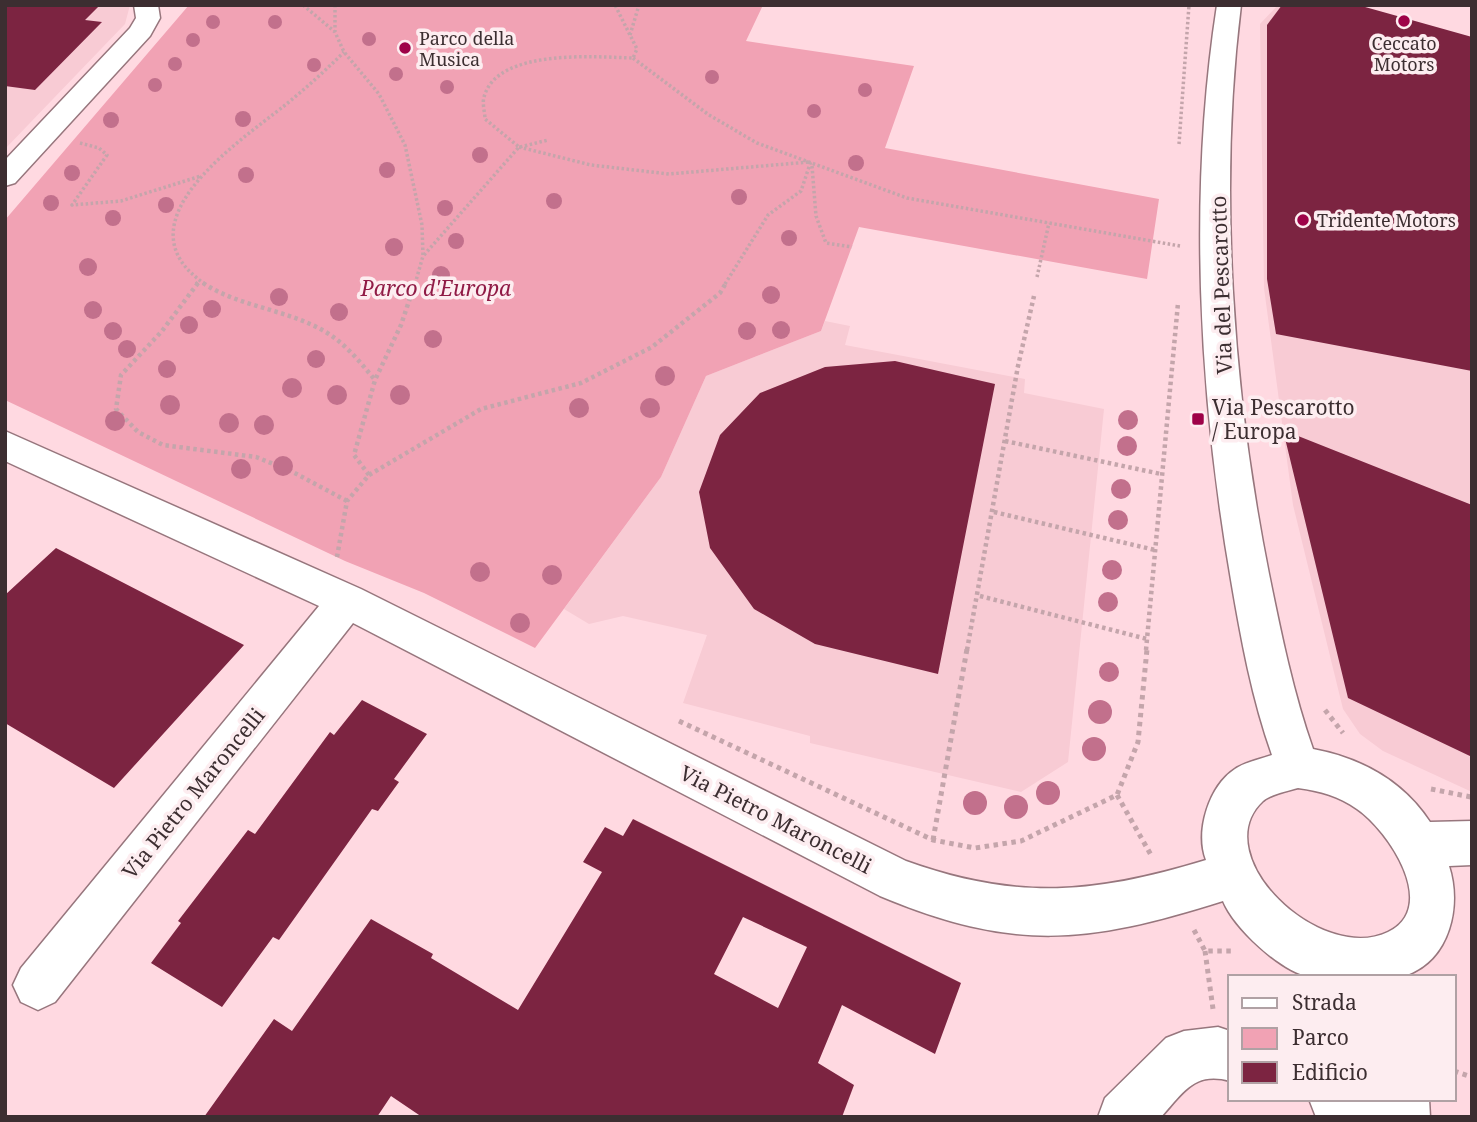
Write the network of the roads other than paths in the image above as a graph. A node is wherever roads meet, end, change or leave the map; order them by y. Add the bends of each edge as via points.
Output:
1 (146, 5) edge
2 (1229, 5) edge
3 (5, 177) edge
4 (5, 445) edge
5 (347, 601) junction
6 (1298, 767) junction
7 (1472, 843) edge
8 (1419, 845) junction
9 (1232, 875) junction
10 (1379, 970) edge
11 (38, 985) dead end
12 (1224, 1054) edge
13 (1339, 1101) edge
14 (1124, 1117) edge
15 (1370, 1117) edge

1 - 3 street via 148,18 141,31
2 - 6 street, Via del Pescarotto via 1217,163 1224,387 1239,525 1273,688
4 - 5 street, Via Pietro Maroncelli
5 - 9 street, Via Pietro Maroncelli via 942,900 1045,915 1101,912
5 - 11 street, Via Pietro Maroncelli
6 - 8 street via 1321,769 1366,789 1405,823
6 - 9 street via 1271,771 1250,781 1234,798 1225,821 1224,846
7 - 8 street
8 - 10 street via 1433,896 1429,920 1417,940
9 - 10 street via 1249,905 1276,932 1308,952
12 - 14 street via 1184,1056
13 - 15 street

